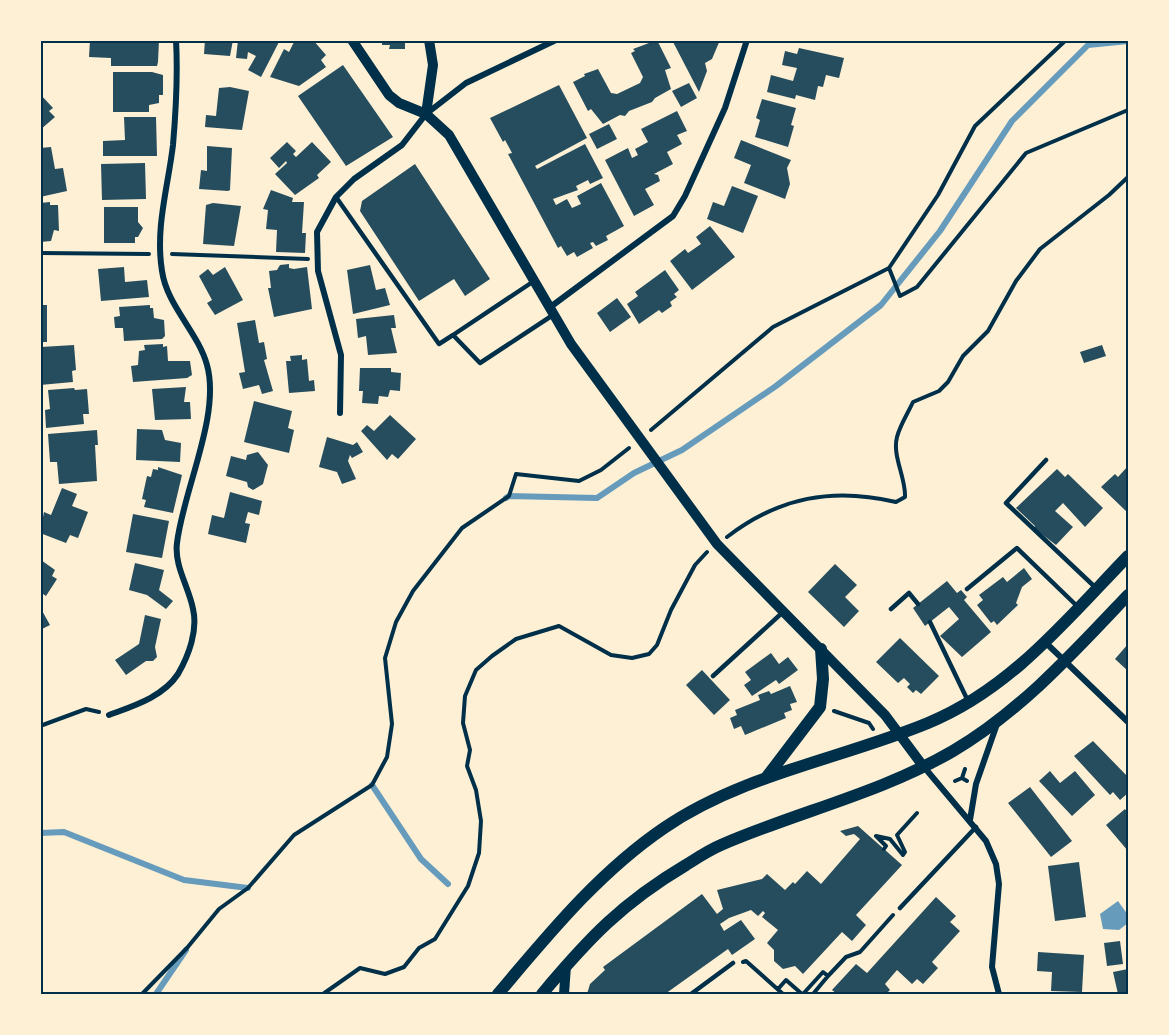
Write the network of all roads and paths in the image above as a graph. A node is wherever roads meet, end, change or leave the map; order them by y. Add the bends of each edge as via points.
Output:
1 (176, 40) edge
2 (352, 40) edge
3 (429, 40) edge
4 (556, 40) edge
5 (747, 40) edge
6 (1066, 40) edge
7 (1128, 110) edge
8 (426, 114) junction
9 (1128, 177) edge
10 (336, 197) junction
11 (40, 253) edge
12 (161, 254) junction
13 (318, 260) junction
14 (889, 268) junction
15 (534, 281) junction
16 (551, 312) junction
17 (453, 335) junction
18 (340, 413) dead end
19 (648, 432) dead end
20 (638, 440) dead end
21 (1046, 460) dead end
22 (723, 539) dead end
23 (716, 545) dead end
24 (1128, 556) edge
25 (967, 589) dead end
26 (1097, 589) junction
27 (1128, 595) edge
28 (918, 604) dead end
29 (1079, 608) junction
30 (891, 609) dead end
31 (783, 612) junction
32 (930, 622) dead end
33 (1045, 642) junction
34 (821, 650) junction
35 (1065, 661) junction
36 (713, 676) dead end
37 (968, 702) junction
38 (831, 710) dead end
39 (109, 715) joint
40 (998, 721) junction
41 (1128, 722) edge
42 (869, 723) dead end
43 (40, 726) edge
44 (898, 733) junction
45 (923, 766) junction
46 (965, 770) dead end
47 (765, 779) junction
48 (955, 781) dead end
49 (917, 813) dead end
50 (970, 821) junction
51 (976, 827) junction
52 (884, 849) dead end
53 (900, 908) joint
54 (733, 963) joint
55 (566, 966) junction
56 (828, 976) junction
57 (778, 989) junction
58 (142, 994) edge
59 (323, 994) edge
60 (498, 994) edge
61 (542, 994) edge
62 (564, 994) edge
63 (691, 994) edge
64 (783, 994) edge
65 (802, 994) edge
66 (813, 994) edge
67 (999, 994) edge

1 - 12 street via 178,71 172,146 160,217
2 - 8 street via 389,95
3 - 8 street via 433,65
4 - 8 street via 466,83
5 - 16 street via 724,108 673,216
6 - 14 path via 975,126 938,195
7 - 14 path via 1026,153 917,287 900,296
8 - 10 street via 402,145
8 - 15 street via 449,135
9 - 22 path via 1040,249 1016,280 988,331 963,356 948,382 939,391 913,402 896,438 905,497 896,502 876,497 810,496 770,510
10 - 13 street via 317,232
10 - 17 lane via 439,344
11 - 12 path
12 - 13 path
12 - 39 street via 162,272 207,364 211,388 176,545 182,578 194,610 193,640 177,676 146,702
13 - 18 street via 341,355
14 - 19 path via 773,327
15 - 16 street
15 - 17 lane
16 - 17 lane via 480,363
16 - 31 street via 717,544
20 - 58 path via 602,470 579,481 516,474 509,496 462,528 413,591 396,622 385,658 392,724 387,757 372,785 294,835 248,888 219,909
21 - 26 lane via 1006,502
23 - 59 path via 695,565 649,654 632,658 611,655 559,626 516,639 476,670 465,696 463,723 470,750 467,766 481,821 479,853 468,886 435,939 419,948 404,967 385,974 360,969
24 - 26 main road
25 - 29 lane via 1017,549
26 - 29 main road
27 - 35 main road
28 - 30 lane via 909,593
29 - 33 main road
31 - 34 street
31 - 36 lane
32 - 37 lane
33 - 35 street
33 - 37 main road via 1005,678
34 - 44 street
34 - 47 main road via 820,707
35 - 40 main road
35 - 41 street
37 - 44 main road
38 - 42 path
39 - 43 path via 86,709
40 - 45 main road
40 - 50 street via 976,784
44 - 45 street
44 - 47 main road
45 - 50 street
45 - 55 main road via 893,781 719,846 645,889 604,924
46 - 48 path via 962,778
47 - 60 main road via 716,798 664,828 629,855 570,911
49 - 52 path via 897,835 903,855 890,839 876,836 886,846
50 - 51 street
51 - 53 lane
51 - 67 street via 996,864 999,884 992,967
53 - 56 path via 860,952 846,957
54 - 57 path via 746,961
54 - 63 lane
55 - 61 main road
55 - 62 street
56 - 65 path via 823,972
56 - 66 path
57 - 64 path
57 - 65 path via 786,980

